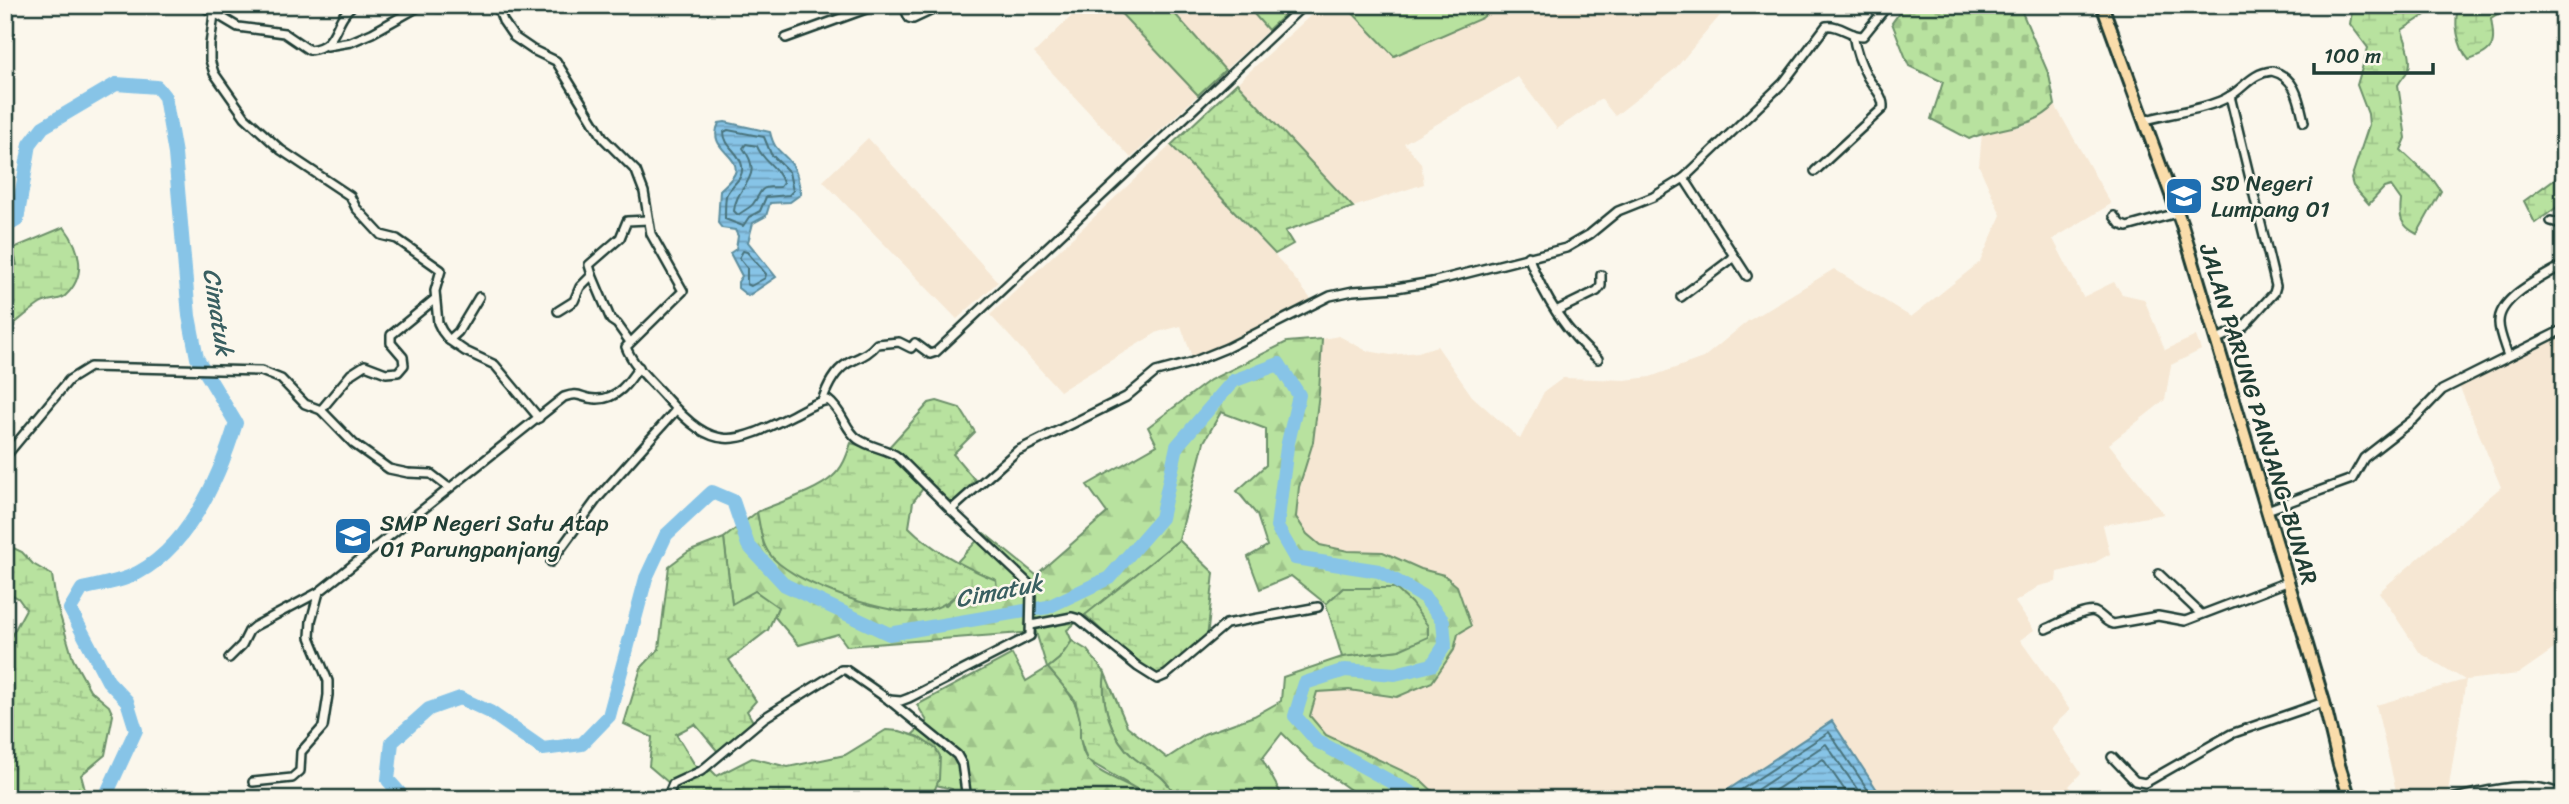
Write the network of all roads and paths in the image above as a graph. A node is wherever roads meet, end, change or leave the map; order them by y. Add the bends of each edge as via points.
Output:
1 (201, 5) edge
2 (354, 5) edge
3 (423, 5) edge
4 (449, 5) edge
5 (497, 5) edge
6 (877, 5) edge
7 (903, 5) edge
8 (943, 5) edge
9 (1304, 5) edge
10 (1888, 5) edge
11 (2103, 6) edge
12 (214, 14) junction
13 (1853, 34) junction
14 (786, 38) dead end
15 (323, 47) junction
16 (2230, 96) junction
17 (2145, 120) junction
18 (2304, 122) dead end
19 (1815, 171) dead end
20 (1684, 178) junction
21 (2177, 213) junction
22 (2114, 216) dead end
23 (648, 220) junction
24 (2551, 221) dead end
25 (2564, 228) edge
26 (2564, 247) edge
27 (1528, 256) junction
28 (1734, 257) junction
29 (2564, 266) edge
30 (592, 275) junction
31 (1601, 275) dead end
32 (1747, 276) dead end
33 (479, 297) dead end
34 (1681, 297) dead end
35 (435, 299) junction
36 (558, 311) dead end
37 (1556, 311) junction
38 (2564, 329) edge
39 (449, 340) junction
40 (2215, 340) junction
41 (630, 341) junction
42 (2508, 356) junction
43 (1598, 359) dead end
44 (639, 367) junction
45 (822, 401) junction
46 (321, 410) junction
47 (676, 410) junction
48 (540, 418) junction
49 (5, 457) edge
50 (449, 488) junction
51 (951, 510) junction
52 (2267, 510) junction
53 (551, 562) dead end
54 (2159, 574) dead end
55 (2287, 582) junction
56 (319, 592) junction
57 (1318, 607) dead end
58 (2201, 614) junction
59 (1032, 623) junction
60 (2046, 629) dead end
61 (229, 658) dead end
62 (889, 700) junction
63 (2324, 702) junction
64 (2112, 757) dead end
65 (253, 782) dead end
66 (2564, 795) edge
67 (670, 799) edge
68 (967, 799) edge
69 (2350, 799) edge
70 (2450, 799) edge

1 - 12 street
2 - 15 street
3 - 4 street
3 - 15 street via 372,33
5 - 23 street via 514,37 556,61 604,139 636,171
6 - 14 street
7 - 8 street via 913,19
9 - 45 street via 936,352 930,354 915,343 909,348 899,342 877,345 839,370
10 - 13 street via 1863,36
11 - 17 main road, JALAN PARUNG PANJANG–BUNAR
12 - 15 street via 238,27 284,33 309,50
12 - 35 street via 210,60 229,97 281,150 350,196 381,235 397,239 441,270
13 - 19 street via 1863,68 1884,108
13 - 20 street via 1826,26 1783,83
16 - 17 street
16 - 18 street via 2255,75 2279,73 2298,93
16 - 40 street via 2276,286 2243,327
17 - 21 main road, JALAN PARUNG PANJANG–BUNAR
20 - 27 street via 1618,211 1566,248
20 - 28 street
21 - 22 street via 2127,227
21 - 40 main road, JALAN PARUNG PANJANG–BUNAR
23 - 30 street via 627,221 620,238 589,265
23 - 41 street via 683,291
24 - 25 street
26 - 29 street
27 - 37 street
27 - 51 street via 1432,282 1341,293 1227,348 1162,368 1126,397 1017,451
28 - 32 street
28 - 34 street
29 - 42 street via 2514,295 2501,309 2499,323
30 - 36 street via 574,302
30 - 41 street via 611,320
31 - 37 street via 1597,291
33 - 39 street
35 - 39 street via 438,323
35 - 46 street via 391,335 391,343 403,357 398,372 365,365 351,374
37 - 43 street via 1580,345
38 - 42 street
39 - 48 street via 495,365
40 - 52 main road, JALAN PARUNG PANJANG–BUNAR
41 - 44 street via 627,351
42 - 52 street via 2442,390 2414,419 2364,457 2352,479
44 - 47 street
44 - 48 street via 624,389 597,400 575,393
45 - 47 street via 756,434 734,439 707,434
45 - 51 street via 838,408 857,438 898,457
46 - 49 street via 305,404 282,379 261,371 90,367 69,380
46 - 50 street via 354,444 389,469 432,474
47 - 53 street via 597,499
48 - 50 street
50 - 56 street
51 - 59 street via 1029,583
52 - 55 main road, JALAN PARUNG PANJANG–BUNAR
54 - 58 street
55 - 58 street
55 - 63 main road, JALAN PARUNG PANJANG–BUNAR
56 - 61 street via 255,625
56 - 65 street via 310,637 328,681 323,727 301,752 298,775
57 - 59 street via 1226,624 1166,676 1157,678 1079,619
58 - 60 street via 2185,621 2158,616 2113,624 2087,611
59 - 62 street via 1027,639 909,698
62 - 67 street via 846,670 836,672 764,718 701,771 673,784
62 - 68 street via 960,759
63 - 64 street via 2231,733 2145,783 2135,781
63 - 69 main road, JALAN PARUNG PANJANG–BUNAR
66 - 70 street via 2512,786

